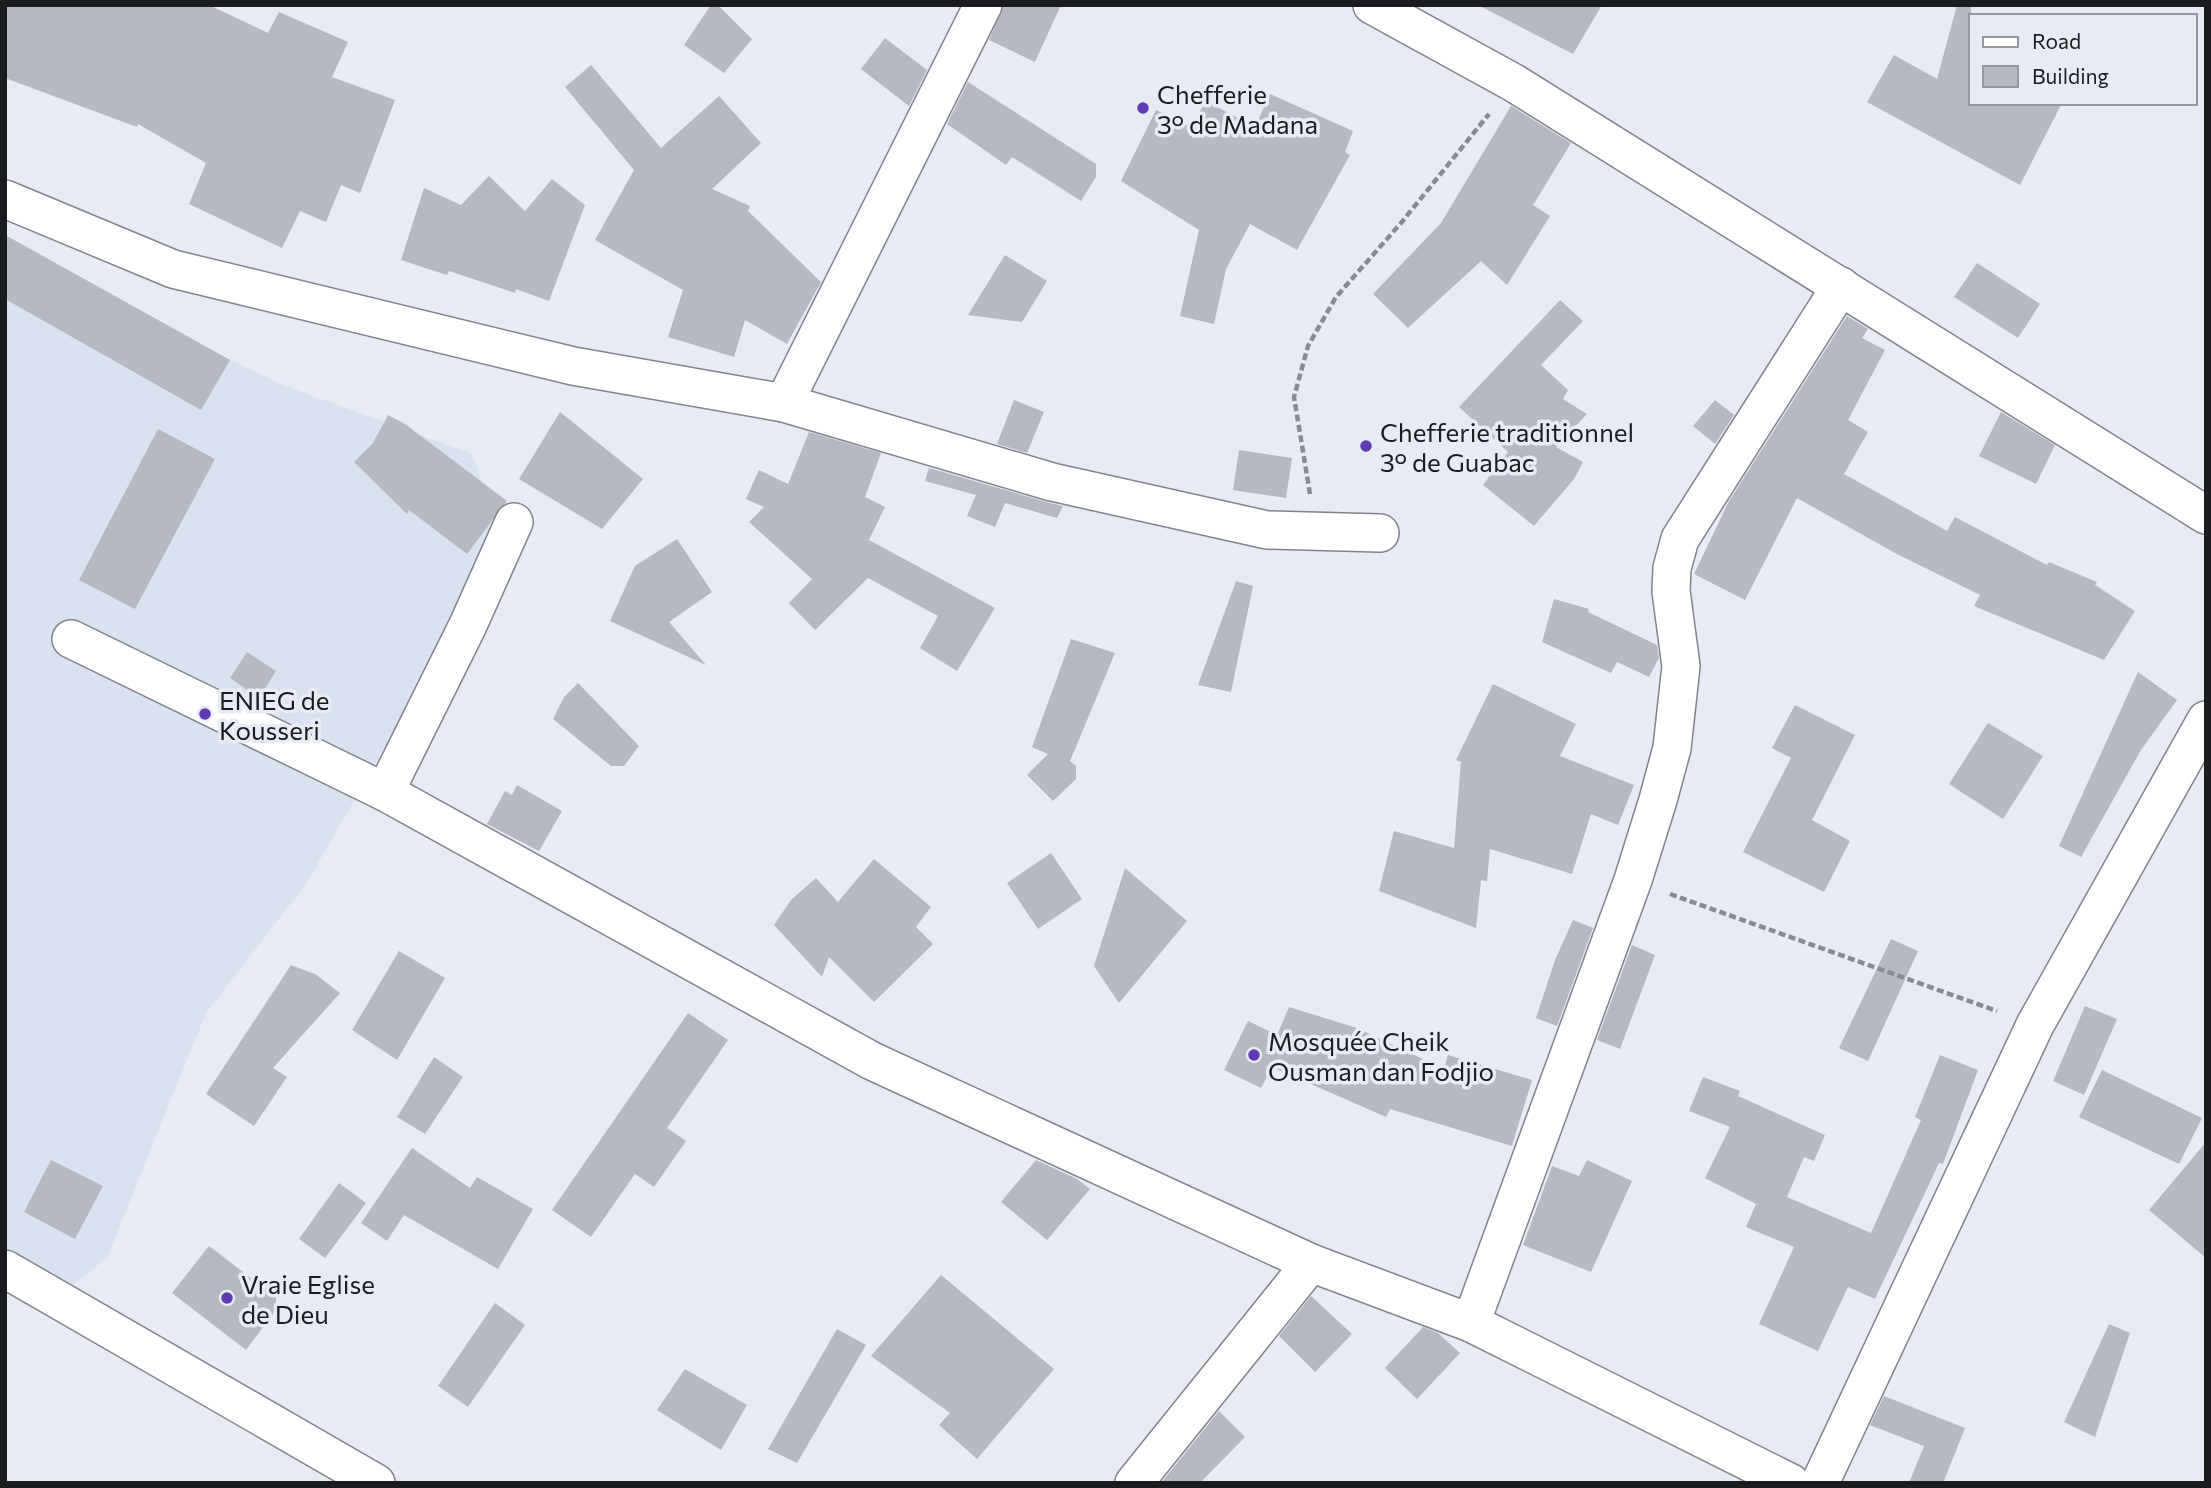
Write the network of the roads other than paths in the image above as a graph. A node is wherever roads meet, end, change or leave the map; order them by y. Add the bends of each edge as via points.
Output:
1 (983, 5) edge
2 (1372, 5) edge
3 (5, 199) edge
4 (1841, 286) junction
5 (784, 403) junction
6 (2206, 515) edge
7 (514, 522) dead end
8 (1380, 533) dead end
9 (71, 639) dead end
10 (2206, 720) edge
11 (385, 792) junction
12 (1311, 1263) junction
13 (5, 1269) edge
14 (1471, 1323) junction
15 (376, 1483) edge
16 (1134, 1483) edge
17 (1791, 1483) edge
18 (1820, 1483) edge

1 - 5 street
2 - 4 street via 1514,83
3 - 5 street via 173,269 573,366
4 - 6 street
4 - 14 street via 1680,539 1671,591 1681,666 1672,748 1633,880
5 - 8 street via 1052,482 1267,530
7 - 11 street
9 - 11 street
10 - 18 street via 2035,1025
11 - 12 street via 872,1062
12 - 14 street
12 - 16 street
13 - 15 street
14 - 17 street

